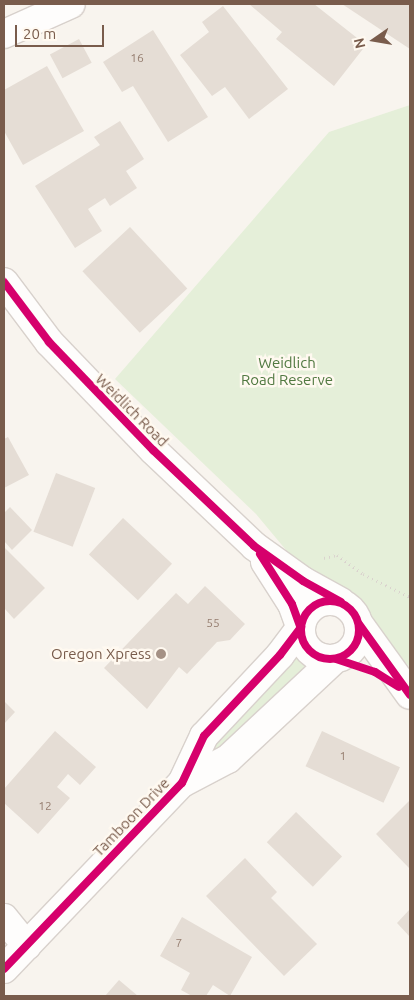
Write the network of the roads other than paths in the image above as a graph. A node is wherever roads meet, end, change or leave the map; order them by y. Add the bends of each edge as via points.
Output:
1 (71, 4) edge
2 (4, 34) edge
3 (4, 282) edge
4 (254, 546) junction
5 (341, 602) junction
6 (359, 624) junction
7 (300, 626) junction
8 (336, 659) junction
9 (409, 694) edge
10 (182, 783) junction
11 (4, 918) edge
12 (28, 946) junction
13 (4, 969) edge

1 - 2 street
3 - 4 street, Weidlich Road via 88,386
4 - 5 street, Weidlich Road via 303,581
4 - 7 street, Weidlich Road via 279,580
5 - 6 street via 349,607
5 - 7 street via 315,604
6 - 8 street via 357,642
6 - 9 street
7 - 8 street via 310,651
7 - 10 street, Tamboon Drive via 280,656 204,736
8 - 9 street via 375,672
8 - 10 street, Tamboon Drive via 228,759
10 - 12 street, Tamboon Drive
11 - 12 street
12 - 13 street, Tamboon Drive

